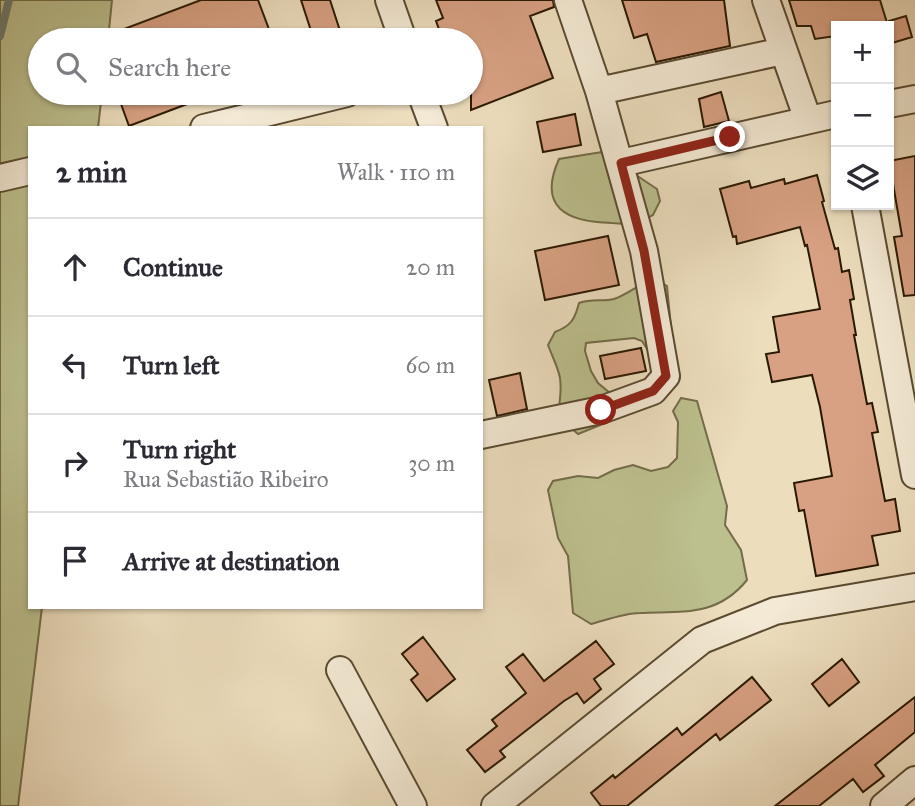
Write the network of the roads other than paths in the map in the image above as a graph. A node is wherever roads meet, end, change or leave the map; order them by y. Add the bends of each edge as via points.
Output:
1 (389, 0) edge
2 (568, 0) edge
3 (766, 0) edge
4 (399, 28) edge
5 (783, 51) junction
6 (599, 91) junction
7 (915, 99) edge
8 (894, 103) edge
9 (298, 105) edge
10 (425, 105) edge
11 (831, 115) edge
12 (808, 120) junction
13 (213, 126) edge
14 (433, 126) edge
15 (621, 163) junction
16 (28, 171) edge
17 (0, 178) edge
18 (866, 210) edge
19 (483, 435) edge
20 (915, 475) edge
21 (915, 587) edge
22 (340, 670) dead end
23 (915, 780) edge
24 (413, 806) edge
25 (495, 806) edge
26 (884, 806) edge

1 - 4 street
2 - 6 street
3 - 5 street
5 - 6 street
5 - 12 street
6 - 15 street
7 - 8 street
9 - 13 street
10 - 14 street
11 - 12 street
12 - 15 street
15 - 19 street via 644,251 666,376 653,391 601,410
16 - 17 street
18 - 20 street
21 - 25 street via 775,611 702,640
22 - 24 street
23 - 26 street

